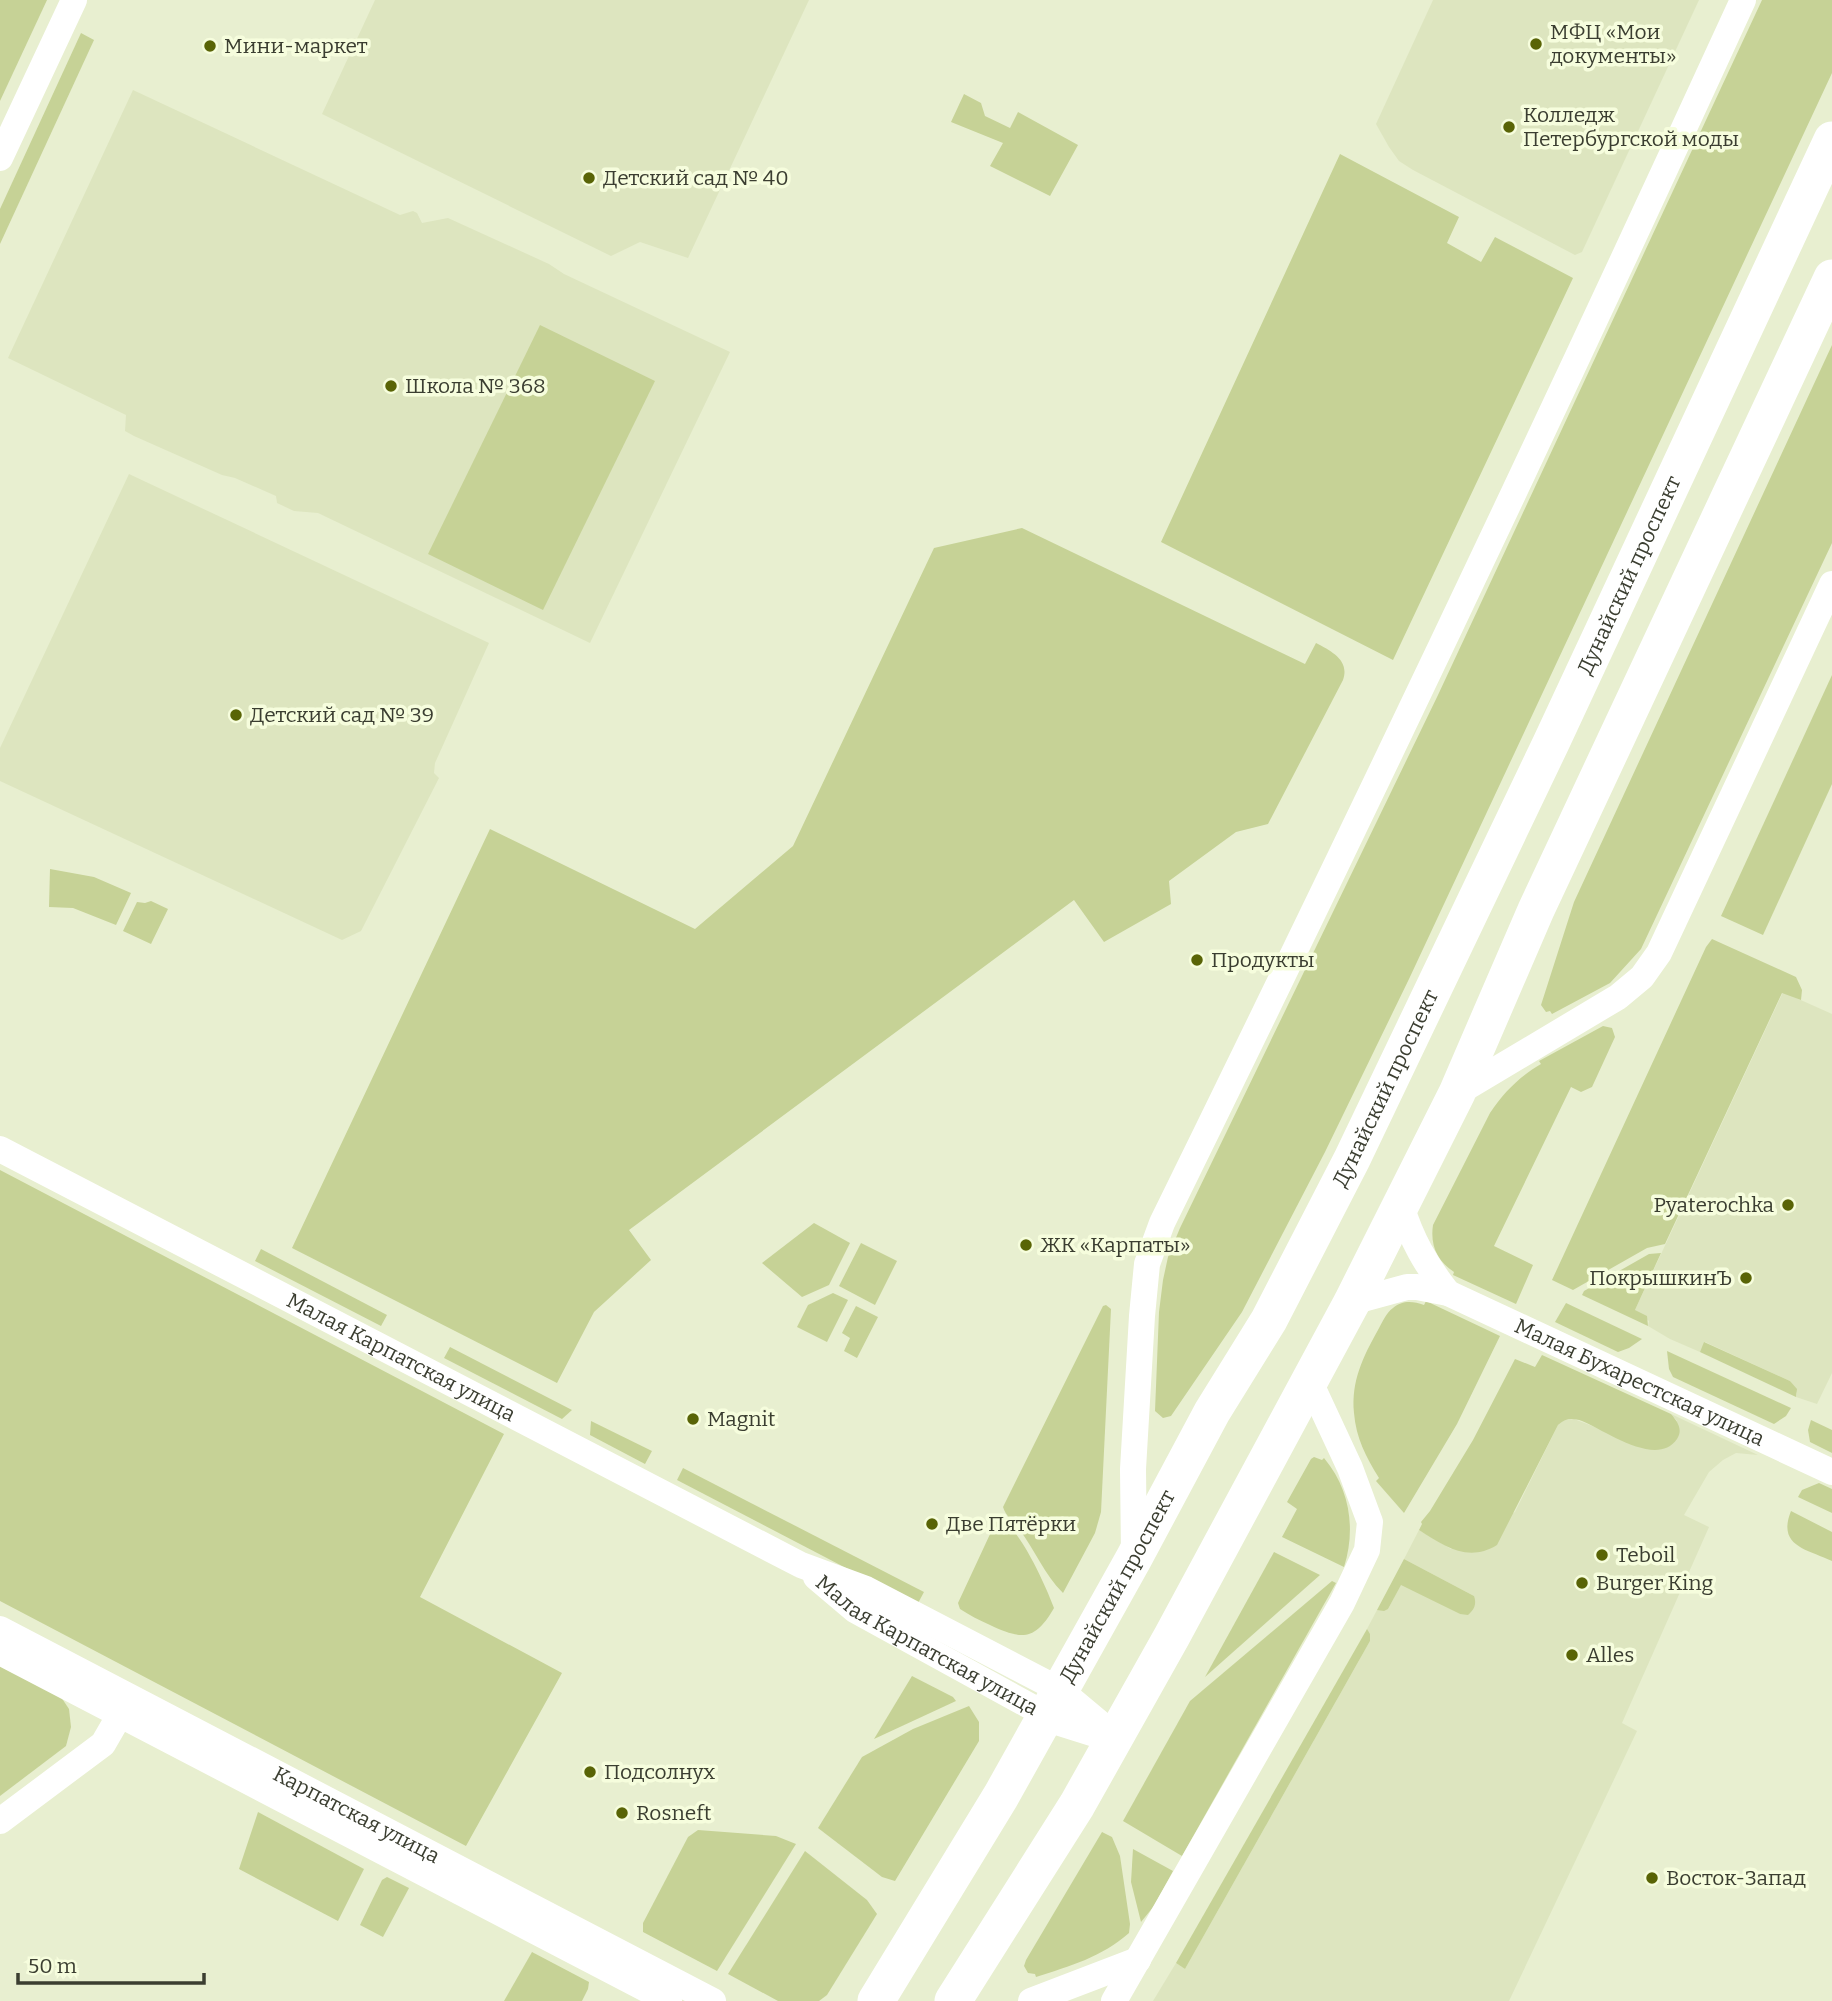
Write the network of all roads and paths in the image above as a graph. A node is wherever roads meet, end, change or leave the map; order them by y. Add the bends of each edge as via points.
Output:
1 (74, 0) edge
2 (1743, 0) edge
3 (1832, 141) edge
4 (0, 158) edge
5 (1832, 278) edge
6 (1832, 584) edge
7 (1457, 1093) junction
8 (0, 1149) edge
9 (1401, 1205) junction
10 (1448, 1293) junction
11 (1352, 1302) junction
12 (1310, 1382) junction
13 (1832, 1472) edge
14 (1134, 1558) junction
15 (0, 1629) edge
16 (0, 1652) edge
17 (1053, 1702) junction
18 (125, 1706) junction
19 (1116, 1737) junction
20 (0, 1821) edge
21 (1139, 1960) junction
22 (1093, 1978) junction
23 (1118, 1995) edge
24 (669, 2001) edge
25 (713, 2001) edge
26 (876, 2001) edge
27 (953, 2001) edge
28 (1031, 2001) edge

1 - 4 street
2 - 14 street via 1290,964 1162,1223 1147,1264 1142,1316 1133,1469
3 - 14 main road, Дунайский проспект via 1352,1159 1269,1320 1212,1412
5 - 7 main road via 1536,911
6 - 7 street via 1659,953 1642,977 1618,997
7 - 9 main road
8 - 17 street, Малая Карпатская улица via 801,1565 855,1610
9 - 10 street, Малая Бухарестская улица via 1427,1267
9 - 11 main road
10 - 11 street, Малая Бухарестская улица via 1407,1287
10 - 13 street, Малая Бухарестская улица
11 - 12 main road
12 - 19 main road
12 - 21 street via 1370,1522 1367,1550 1342,1603
14 - 17 main road, Дунайский проспект
15 - 18 street, Карпатская улица
16 - 18 street, Карпатская улица
17 - 19 street, Малая Карпатская улица
17 - 26 main road, Дунайский проспект
18 - 20 street via 103,1744
18 - 24 street, Карпатская улица
18 - 25 street, Карпатская улица
19 - 27 main road
21 - 22 street
21 - 23 street
22 - 23 street
22 - 28 street

